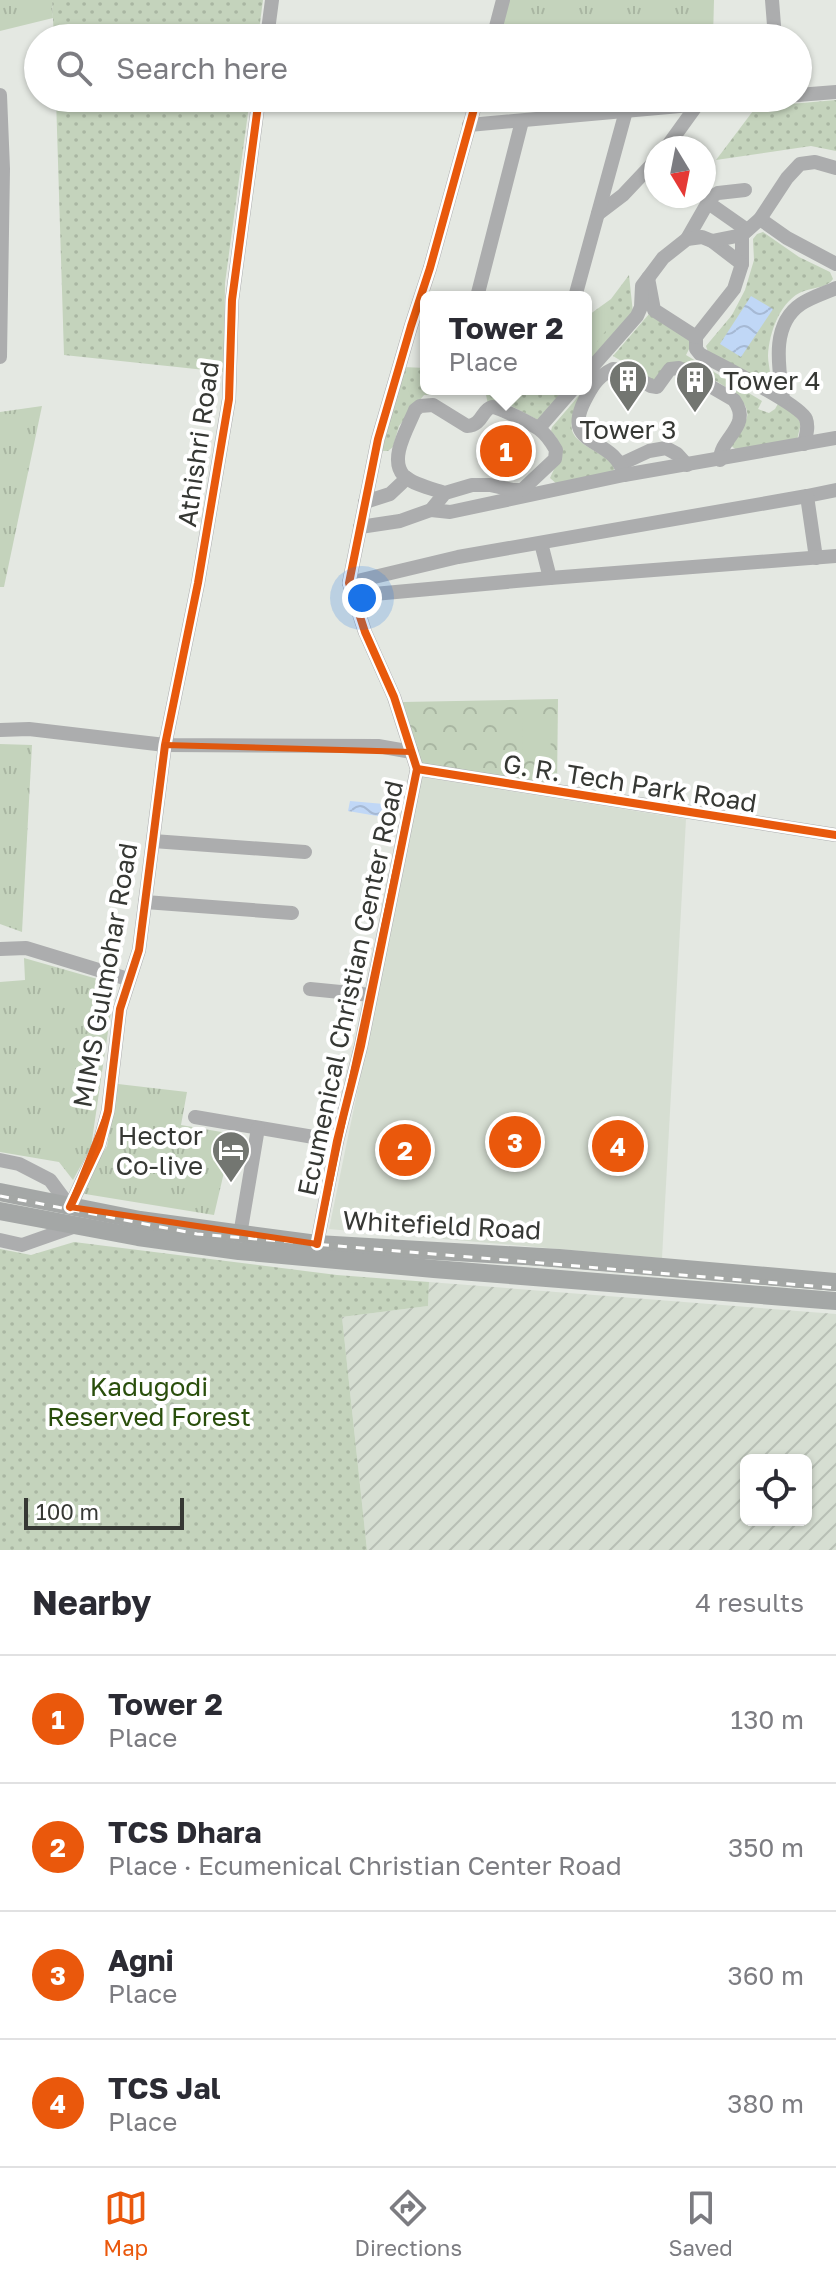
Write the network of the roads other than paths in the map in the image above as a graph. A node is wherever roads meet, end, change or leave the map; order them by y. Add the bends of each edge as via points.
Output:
1 (272, 0) edge
2 (503, 0) edge
3 (772, 0) edge
4 (269, 24) edge
5 (497, 24) edge
6 (774, 24) edge
7 (836, 92) edge
8 (812, 94) edge
9 (0, 95) edge
10 (257, 112) edge
11 (473, 112) edge
12 (616, 112) edge
13 (626, 112) edge
14 (692, 112) edge
15 (522, 121) junction
16 (469, 125) junction
17 (675, 136) edge
18 (836, 168) edge
19 (2, 169) edge
20 (644, 173) edge
21 (745, 190) dead end
22 (716, 195) edge
23 (704, 208) edge
24 (715, 208) edge
25 (598, 214) junction
26 (760, 219) junction
27 (745, 232) junction
28 (687, 239) junction
29 (712, 241) junction
30 (2, 264) edge
31 (742, 264) junction
32 (836, 264) edge
33 (648, 278) junction
34 (836, 288) edge
35 (422, 291) edge
36 (479, 291) edge
37 (577, 291) edge
38 (420, 299) edge
39 (696, 337) junction
40 (0, 357) edge
41 (600, 358) junction
42 (592, 367) edge
43 (613, 369) junction
44 (592, 387) edge
45 (568, 395) edge
46 (588, 395) edge
47 (783, 399) junction
48 (805, 416) junction
49 (539, 428) junction
50 (836, 438) edge
51 (804, 444) junction
52 (720, 460) junction
53 (687, 465) junction
54 (622, 470) junction
55 (407, 478) junction
56 (836, 490) edge
57 (445, 493) junction
58 (390, 494) junction
59 (807, 496) junction
60 (365, 502) junction
61 (431, 510) junction
62 (400, 521) junction
63 (360, 527) junction
64 (541, 543) junction
65 (836, 556) edge
66 (816, 558) junction
67 (550, 578) junction
68 (351, 589) junction
69 (0, 730) edge
70 (165, 745) junction
71 (412, 752) junction
72 (417, 769) junction
73 (836, 835) edge
74 (153, 841) junction
75 (305, 852) dead end
76 (145, 902) junction
77 (292, 913) dead end
78 (0, 949) edge
79 (128, 979) junction
80 (310, 989) dead end
81 (371, 995) junction
82 (195, 1117) dead end
83 (258, 1128) junction
84 (337, 1141) junction
85 (0, 1160) edge
86 (0, 1192) edge
87 (70, 1207) junction
88 (0, 1211) edge
89 (77, 1226) junction
90 (240, 1235) junction
91 (0, 1240) edge
92 (317, 1244) junction
93 (836, 1282) edge
94 (836, 1301) edge

1 - 4 street
2 - 5 street
3 - 6 street
7 - 8 street
9 - 19 street
10 - 70 street, Athishri Road via 232,300 229,399
11 - 16 street
12 - 15 street
13 - 25 street
14 - 17 street
15 - 16 street
15 - 36 street
16 - 35 street
18 - 26 street via 800,164
19 - 30 street
20 - 25 street
21 - 22 street
23 - 28 street
24 - 27 street
25 - 37 street
26 - 27 street
26 - 32 street
27 - 29 street
27 - 31 street
28 - 29 street
28 - 33 street
29 - 31 street
30 - 40 street
31 - 39 street via 734,289
33 - 39 street via 654,310
33 - 41 street via 637,316
34 - 47 street via 799,305 782,324 778,354
38 - 60 street
39 - 47 street via 700,354
41 - 42 street
41 - 43 street
43 - 44 street
43 - 52 street via 657,387 670,369 679,368 734,400 741,416
45 - 49 street
46 - 54 street via 577,421 581,434 615,457
47 - 48 street
48 - 50 street
48 - 51 street
49 - 55 street via 496,408 471,427 433,405 420,406 399,452 399,467
49 - 57 street via 556,455 526,487 517,491 479,485
50 - 51 street
51 - 52 street
52 - 53 street
53 - 54 street
53 - 54 street via 666,448 649,451
54 - 61 street via 450,512
55 - 57 street
55 - 58 street
56 - 59 street
57 - 61 street
58 - 60 street
58 - 62 street
59 - 64 street
59 - 66 street
60 - 63 street
61 - 62 street
62 - 63 street
63 - 68 street
64 - 67 street
64 - 68 street via 458,557
65 - 66 street
66 - 67 street
67 - 68 street
68 - 71 street, Ecumenical Christian Center Road
69 - 70 street
70 - 71 street via 378,746
70 - 74 street, MIMS Gulmohar Road
71 - 72 street, Ecumenical Christian Center Road
72 - 73 street, G. R. Tech Park Road
72 - 81 street, Ecumenical Christian Center Road
74 - 75 street
74 - 76 street, MIMS Gulmohar Road
76 - 77 street
76 - 79 street, MIMS Gulmohar Road via 139,950
78 - 79 street via 26,948
79 - 87 street, MIMS Gulmohar Road via 108,1111 99,1145
80 - 81 street
81 - 84 street, Ecumenical Christian Center Road
82 - 83 street
83 - 84 street
83 - 90 street
84 - 92 street, Ecumenical Christian Center Road
85 - 87 street via 50,1180
86 - 87 main road, Whitefield Road
87 - 90 main road, Whitefield Road
88 - 89 main road, Whitefield Road
89 - 91 street via 22,1245
89 - 94 main road, Whitefield Road via 300,1257
90 - 92 main road, Whitefield Road
92 - 93 main road, Whitefield Road

